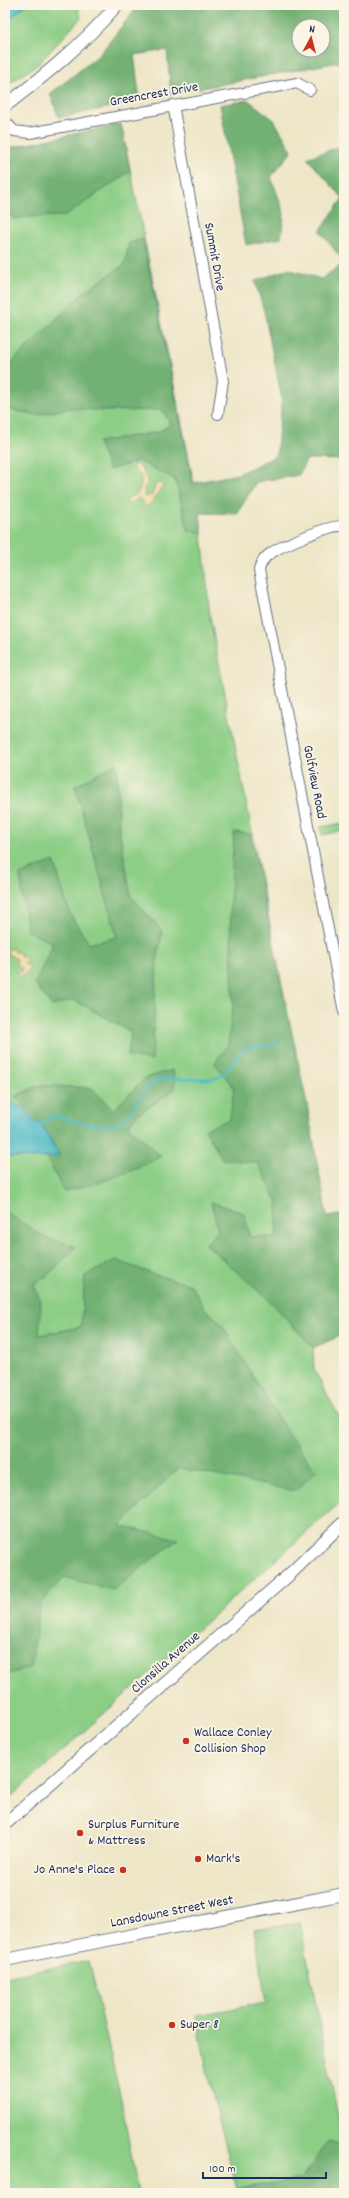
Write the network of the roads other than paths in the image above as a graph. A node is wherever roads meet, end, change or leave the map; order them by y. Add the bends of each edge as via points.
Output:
1 (117, 5) edge
2 (310, 90) dead end
3 (173, 105) junction
4 (5, 106) edge
5 (5, 120) edge
6 (218, 414) dead end
7 (344, 526) edge
8 (344, 1012) edge
9 (344, 1522) edge
10 (5, 1824) edge
11 (344, 1894) edge
12 (5, 1960) edge

1 - 4 main road via 82,43 45,76
2 - 3 street, Greencrest Drive via 296,83
3 - 5 street, Greencrest Drive via 30,132 14,131
3 - 6 street, Summit Drive via 223,381
7 - 8 street, Golfview Road via 324,529 271,553 264,559 259,570
9 - 10 main road, Clonsilla Avenue via 290,1574
11 - 12 main road, Lansdowne Street West

